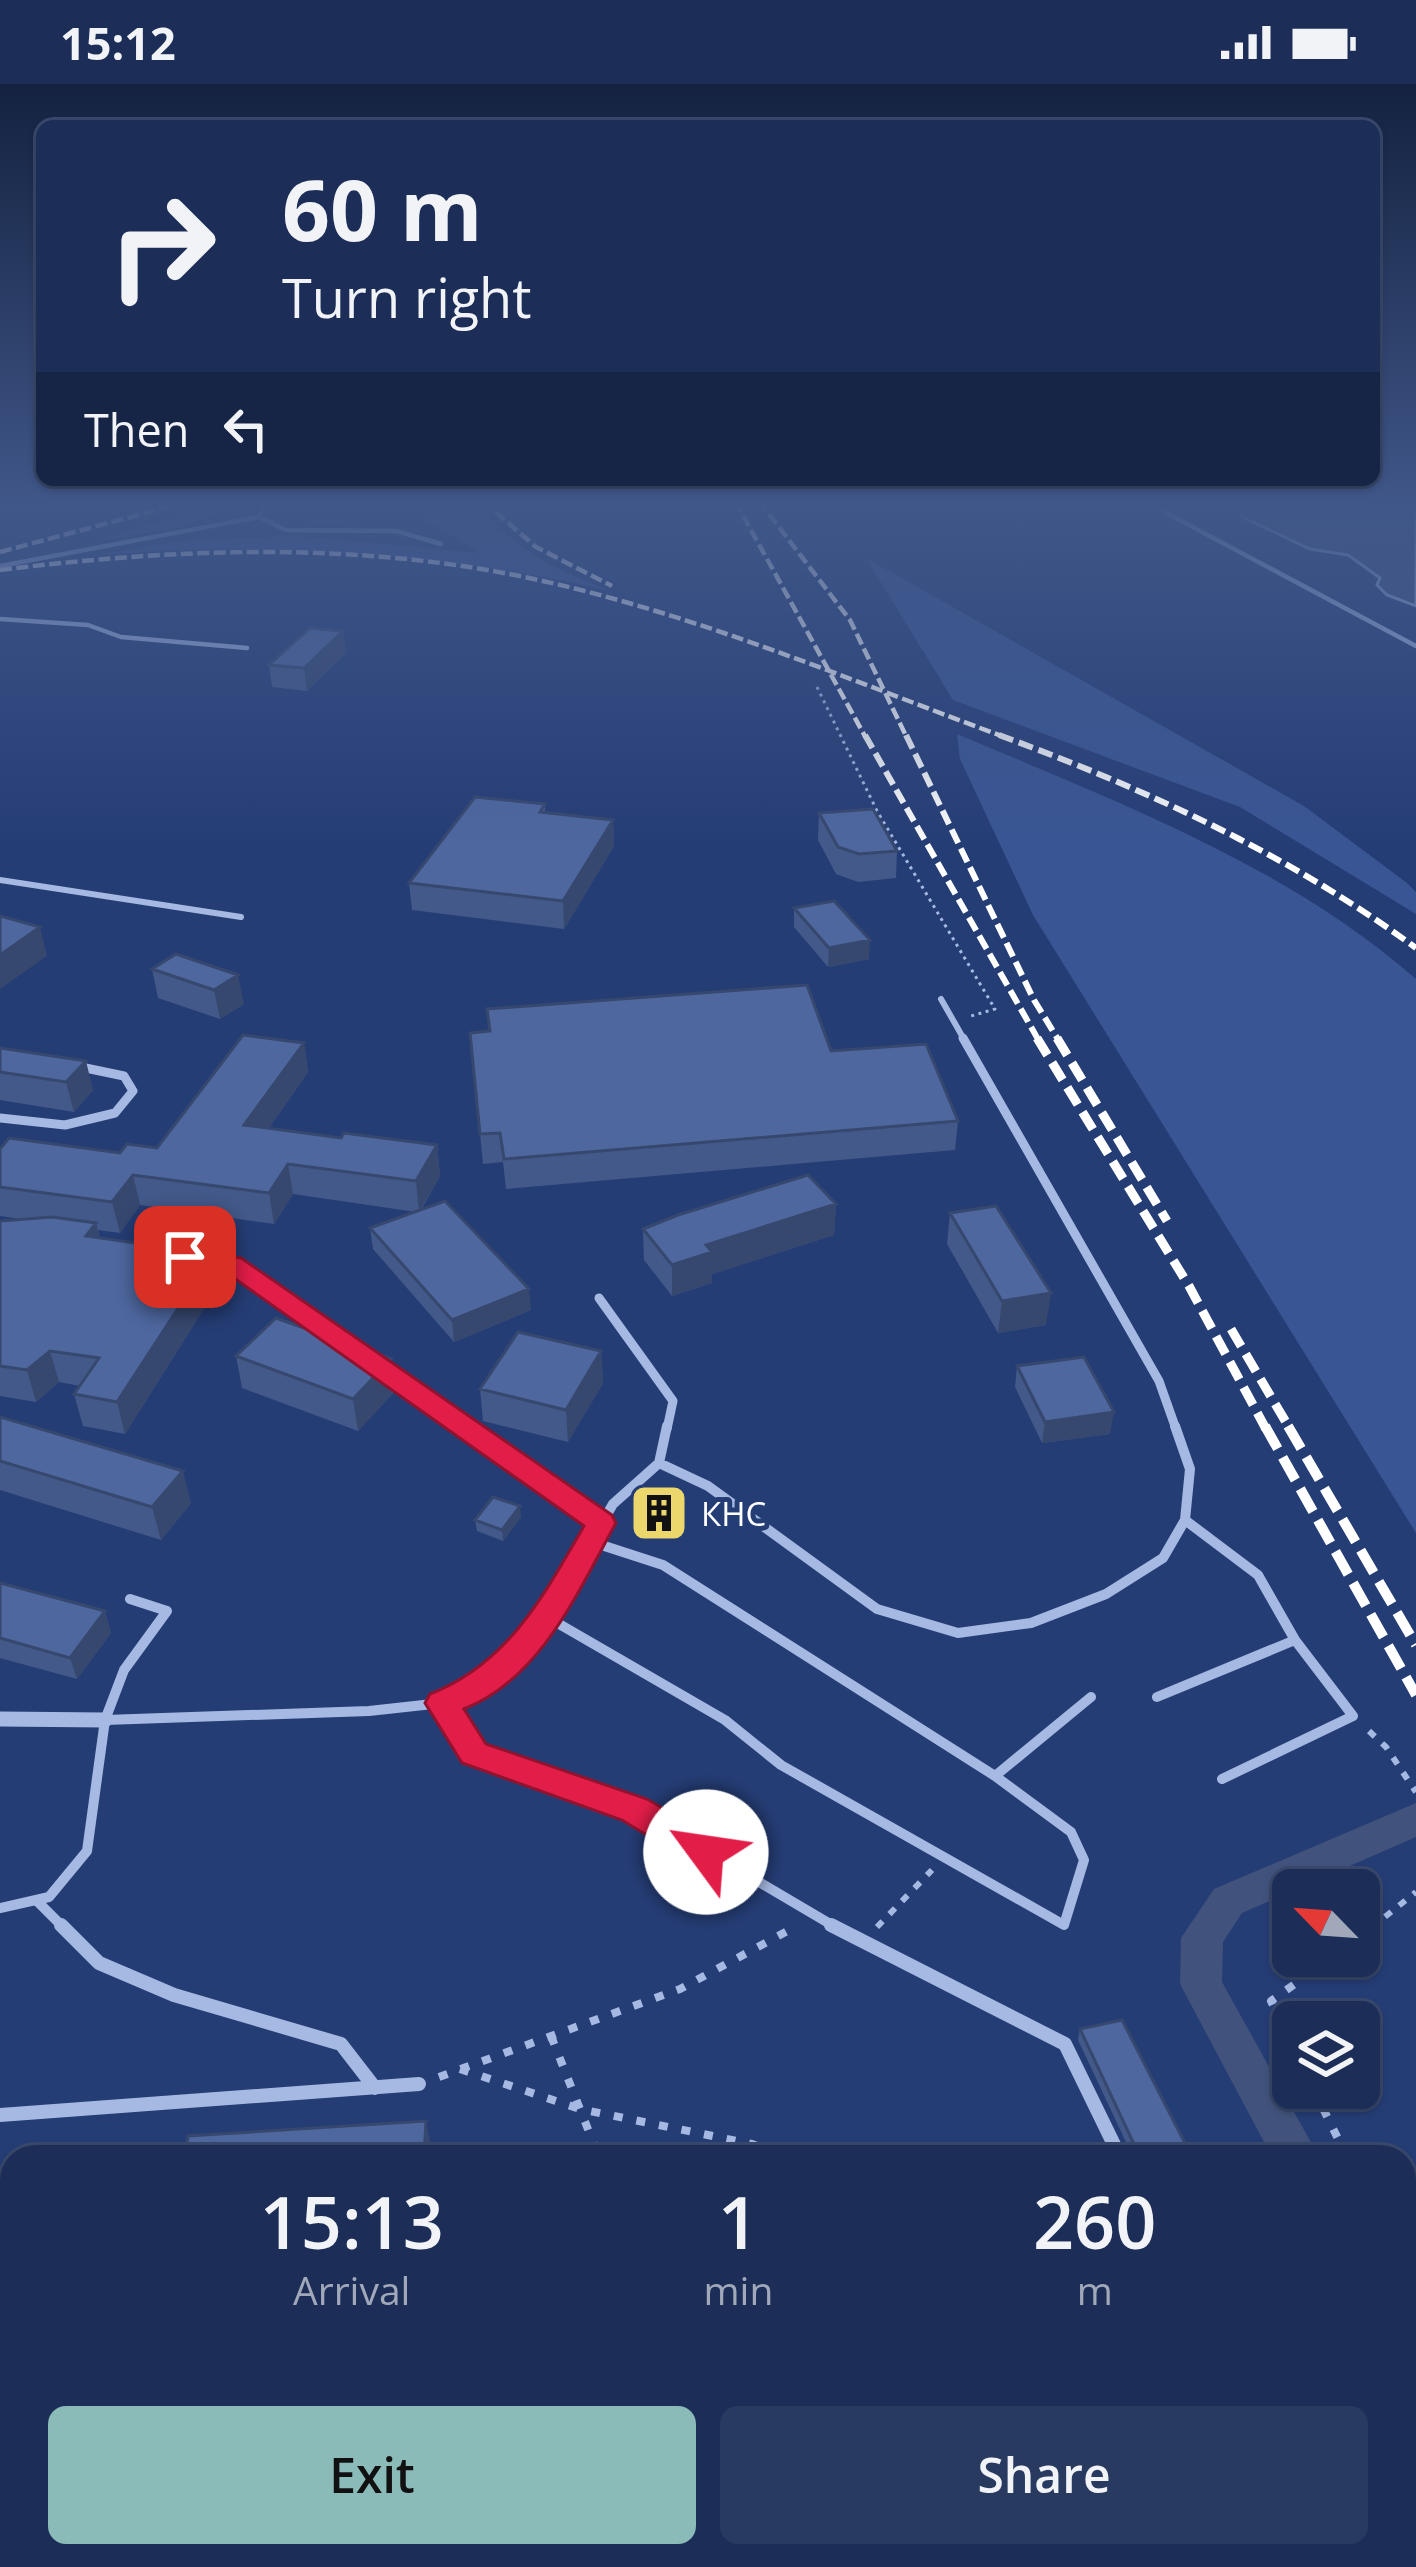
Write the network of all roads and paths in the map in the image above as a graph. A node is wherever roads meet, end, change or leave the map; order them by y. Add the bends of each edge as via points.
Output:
1 (1361, 617) edge
2 (0, 619) edge
3 (1416, 646) edge
4 (247, 648) dead end
5 (817, 687) dead end
6 (0, 880) edge
7 (241, 917) dead end
8 (941, 999) dead end
9 (954, 1021) junction
10 (65, 1064) edge
11 (0, 1118) edge
12 (139, 1250) edge
13 (599, 1298) dead end
14 (659, 1462) junction
15 (1185, 1520) junction
16 (601, 1523) junction
17 (589, 1541) junction
18 (130, 1599) dead end
19 (547, 1617) junction
20 (1295, 1640) junction
21 (1091, 1697) dead end
22 (1156, 1697) dead end
23 (442, 1703) junction
24 (1353, 1716) junction
25 (0, 1719) edge
26 (105, 1720) junction
27 (994, 1776) junction
28 (1222, 1779) dead end
29 (1416, 1792) edge
30 (944, 1857) junction
31 (1416, 1892) edge
32 (37, 1900) junction
33 (0, 1908) edge
34 (814, 1916) junction
35 (1380, 1921) edge
36 (863, 1941) junction
37 (1305, 1977) edge
38 (1272, 2003) edge
39 (551, 2036) junction
40 (460, 2069) junction
41 (419, 2084) joint
42 (375, 2088) junction
43 (580, 2109) junction
44 (1323, 2109) edge
45 (0, 2115) edge
46 (594, 2145) edge
47 (755, 2145) edge
48 (1114, 2145) edge
49 (1341, 2145) edge

1 - 3 lane
2 - 4 lane
5 - 9 path via 877,811 995,1010
6 - 7 lane
8 - 9 lane
9 - 15 lane via 1159,1381 1190,1468
10 - 11 lane via 124,1076 133,1091 115,1114 65,1125
12 - 16 lane via 232,1264
13 - 14 lane via 673,1401
14 - 15 lane via 708,1486 877,1610 958,1633 1031,1623 1106,1594 1163,1558
14 - 16 lane
15 - 20 lane via 1258,1575
16 - 17 lane
17 - 19 lane
17 - 27 lane via 663,1565
18 - 26 lane via 167,1611 124,1670
19 - 23 lane via 476,1690
19 - 30 lane
20 - 22 lane
20 - 24 lane
21 - 27 lane
23 - 26 lane
23 - 34 lane via 474,1754 635,1809
24 - 28 lane
24 - 29 path
25 - 26 street
26 - 32 lane via 87,1851 49,1897
27 - 30 lane via 1071,1832 1084,1860 1064,1925
30 - 36 path
31 - 35 path
32 - 33 lane
32 - 42 lane via 99,1963 174,1995 341,2044
34 - 36 lane
34 - 39 path via 680,1989
36 - 48 lane via 1064,2044
37 - 38 path
39 - 40 path
39 - 43 path
40 - 41 path
40 - 43 path
41 - 42 lane
42 - 45 lane
43 - 46 path
43 - 47 path
44 - 49 path

